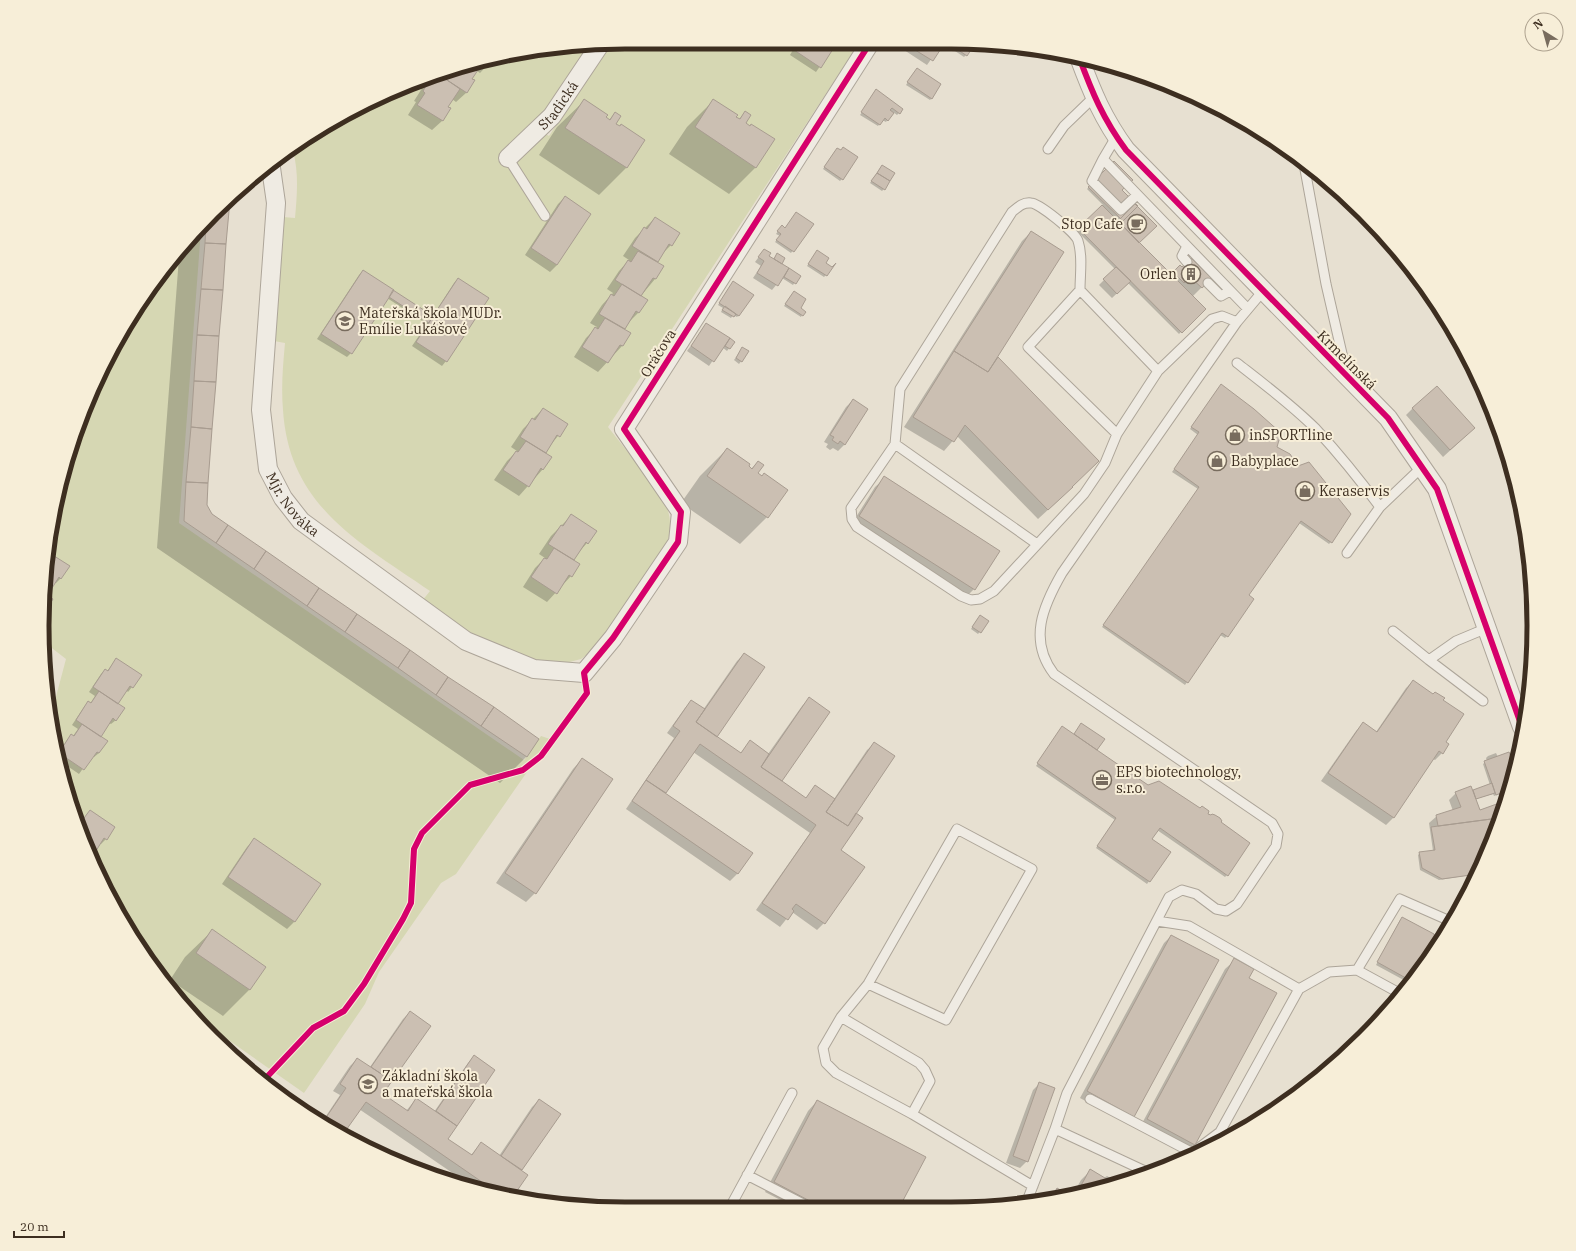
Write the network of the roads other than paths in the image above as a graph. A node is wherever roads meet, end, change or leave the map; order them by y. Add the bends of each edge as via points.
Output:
1 (866, 49) edge
2 (596, 50) edge
3 (1082, 65) edge
4 (1094, 98) junction
5 (1116, 137) junction
6 (1048, 149) dead end
7 (508, 158) joint
8 (1103, 159) junction
9 (271, 171) edge
10 (1305, 172) edge
11 (1137, 195) junction
12 (545, 216) dead end
13 (1187, 246) junction
14 (1187, 262) dead end
15 (1208, 282) dead end
16 (1080, 290) junction
17 (1230, 291) junction
18 (1263, 291) junction
19 (1248, 309) junction
20 (1237, 322) junction
21 (1237, 363) dead end
22 (1158, 371) junction
23 (1347, 377) junction
24 (1117, 434) junction
25 (895, 444) junction
26 (1422, 467) junction
27 (1380, 507) junction
28 (1037, 544) junction
29 (1347, 553) dead end
30 (1487, 628) junction
31 (1393, 632) dead end
32 (1429, 660) junction
33 (584, 673) joint
34 (1483, 701) dead end
35 (1519, 719) edge
36 (1447, 919) edge
37 (1156, 921) junction
38 (1357, 970) junction
39 (868, 984) junction
40 (1299, 989) junction
41 (1396, 991) edge
42 (841, 1017) junction
43 (792, 1093) dead end
44 (1090, 1099) dead end
45 (912, 1114) junction
46 (1055, 1129) junction
47 (1206, 1142) edge
48 (1188, 1150) edge
49 (1141, 1169) edge
50 (747, 1175) junction
51 (1033, 1186) junction
52 (1029, 1197) edge
53 (733, 1202) edge
54 (799, 1202) edge

1 - 33 street, Oráčova via 624,429 681,512 678,542 613,638
2 - 7 street, Stadická via 552,116
3 - 4 street, Krmelínská
4 - 5 street, Krmelínská
4 - 6 lane via 1064,126
5 - 8 lane
5 - 18 street, Krmelínská
7 - 12 lane
8 - 11 lane
8 - 11 lane via 1092,181 1121,210
9 - 33 street, Mjr. Nováka via 276,203 261,410 268,469 283,498 301,521 466,641 534,670
10 - 23 lane via 1326,284
11 - 13 lane
13 - 14 lane via 1182,256
13 - 17 lane
15 - 17 lane via 1221,296
16 - 22 lane
16 - 24 lane via 1028,348
16 - 25 lane via 1081,250 1078,239 1070,229 1033,203 1024,203 1012,212 900,389
17 - 19 lane
18 - 19 lane
18 - 23 street, Krmelínská
19 - 20 lane
20 - 22 lane via 1222,316 1212,319
20 - 37 lane via 1062,573 1052,591 1039,626 1042,653 1054,674 1272,823 1278,834 1276,846 1236,904 1226,911 1216,909 1196,894 1182,890 1169,897
21 - 27 lane via 1278,394 1315,429 1342,457
22 - 24 lane
23 - 26 street, Krmelínská via 1388,418
24 - 28 lane via 1105,464 1084,494
25 - 28 lane
25 - 28 lane via 851,508 852,519 858,527 971,600 980,599 994,591
26 - 27 lane
26 - 30 street, Krmelínská via 1437,489
27 - 29 lane
30 - 32 lane via 1456,641
30 - 35 street, Krmelínská
31 - 32 lane
32 - 34 lane
36 - 38 lane via 1400,899
37 - 40 lane via 1189,926
37 - 46 lane via 1067,1093
38 - 40 lane via 1329,972
38 - 41 lane
39 - 39 lane via 957,829 1032,869 946,1020
39 - 42 lane
40 - 47 lane via 1220,1132
42 - 45 lane via 919,1063 925,1070 930,1081
42 - 45 lane via 823,1048 826,1063 836,1073
43 - 50 lane
44 - 48 lane
45 - 51 lane
46 - 49 lane
46 - 51 lane
50 - 53 lane
50 - 54 lane
51 - 52 lane

